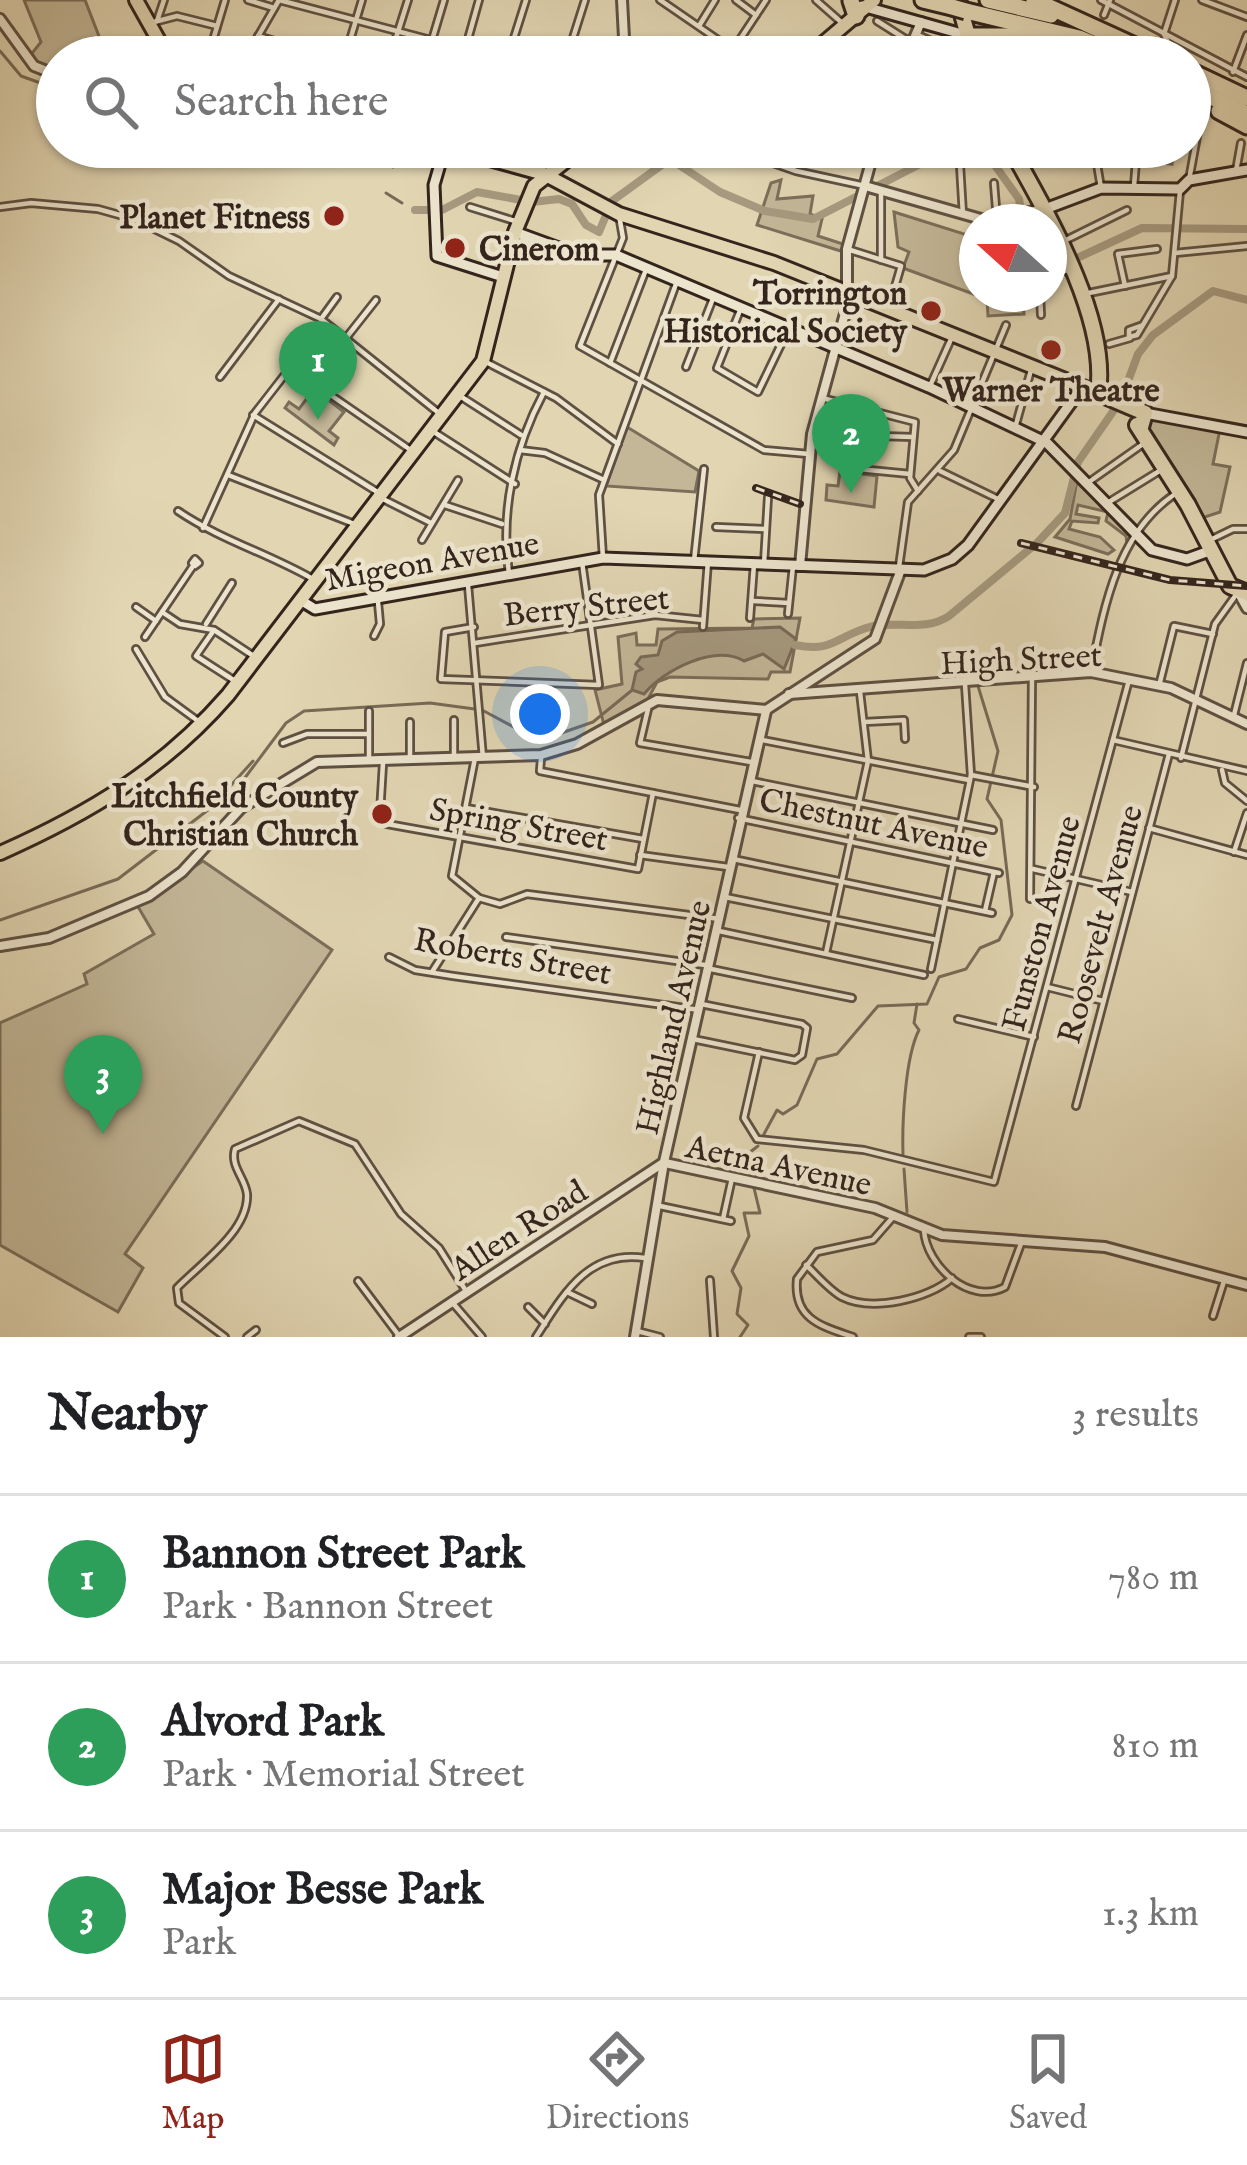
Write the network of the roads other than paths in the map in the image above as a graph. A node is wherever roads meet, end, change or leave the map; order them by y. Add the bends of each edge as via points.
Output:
1 (136, 0) edge
2 (164, 0) edge
3 (225, 0) edge
4 (248, 0) edge
5 (279, 0) edge
6 (362, 0) edge
7 (408, 0) edge
8 (444, 0) edge
9 (479, 0) edge
10 (526, 0) edge
11 (585, 0) edge
12 (622, 0) edge
13 (660, 0) edge
14 (715, 0) edge
15 (736, 0) edge
16 (766, 0) edge
17 (816, 0) edge
18 (923, 0) edge
19 (988, 0) edge
20 (1034, 0) edge
21 (1175, 0) edge
22 (1202, 0) edge
23 (1106, 1) edge
24 (957, 4) edge
25 (861, 6) edge
26 (274, 8) junction
27 (756, 15) junction
28 (881, 16) junction
29 (1247, 16) edge
30 (0, 19) edge
31 (1099, 21) junction
32 (154, 22) junction
33 (355, 23) junction
34 (217, 26) junction
35 (699, 26) junction
36 (399, 30) junction
37 (916, 33) junction
38 (1164, 34) junction
39 (1247, 34) edge
40 (160, 36) edge
41 (214, 36) edge
42 (258, 36) edge
43 (351, 36) edge
44 (397, 36) edge
45 (419, 36) edge
46 (433, 36) edge
47 (469, 36) edge
48 (515, 36) edge
49 (574, 36) edge
50 (624, 36) edge
51 (713, 36) edge
52 (742, 36) edge
53 (829, 36) edge
54 (915, 36) edge
55 (922, 36) edge
56 (934, 36) edge
57 (967, 36) edge
58 (1062, 36) edge
59 (1124, 36) edge
60 (1168, 36) edge
61 (1211, 60) edge
62 (36, 67) edge
63 (1234, 72) junction
64 (1247, 77) edge
65 (1211, 81) edge
66 (1211, 98) edge
67 (1247, 98) edge
68 (1211, 103) edge
69 (1247, 113) edge
70 (1247, 126) edge
71 (1241, 143) dead end
72 (442, 168) edge
73 (533, 168) edge
74 (539, 168) edge
75 (561, 168) edge
76 (788, 168) edge
77 (873, 168) edge
78 (960, 168) edge
79 (1022, 168) edge
80 (1098, 168) edge
81 (1135, 168) edge
82 (1191, 168) edge
83 (536, 169) junction
84 (1241, 170) edge
85 (1189, 180) junction
86 (562, 182) junction
87 (994, 183) dead end
88 (1134, 186) junction
89 (1101, 188) junction
90 (1180, 189) junction
91 (871, 190) junction
92 (962, 204) edge
93 (996, 204) edge
94 (1042, 204) edge
95 (1058, 204) edge
96 (0, 207) edge
97 (470, 207) dead end
98 (1127, 210) dead end
99 (612, 211) junction
100 (959, 213) edge
101 (517, 226) junction
102 (1067, 239) edge
103 (1247, 247) edge
104 (1156, 248) dead end
105 (848, 249) junction
106 (1175, 253) junction
107 (616, 254) junction
108 (1067, 258) edge
109 (881, 260) junction
110 (1070, 265) junction
111 (1067, 266) edge
112 (646, 267) junction
113 (1172, 276) junction
114 (503, 277) junction
115 (678, 280) junction
116 (1125, 286) junction
117 (847, 295) junction
118 (1081, 295) junction
119 (714, 296) junction
120 (338, 297) dead end
121 (279, 299) junction
122 (376, 300) dead end
123 (741, 307) junction
124 (888, 309) junction
125 (1041, 312) edge
126 (1041, 315) dead end
127 (323, 321) junction
128 (1006, 325) dead end
129 (789, 328) junction
130 (952, 337) junction
131 (346, 339) junction
132 (1109, 344) dead end
133 (835, 348) junction
134 (995, 355) junction
135 (482, 361) junction
136 (610, 364) junction
137 (290, 367) junction
138 (686, 367) dead end
139 (1031, 369) junction
140 (220, 377) dead end
141 (641, 382) junction
142 (929, 387) junction
143 (544, 392) junction
144 (456, 394) junction
145 (821, 398) junction
146 (1115, 398) junction
147 (973, 408) junction
148 (440, 414) junction
149 (253, 416) junction
150 (1015, 428) junction
151 (429, 429) junction
152 (1247, 432) edge
153 (812, 434) junction
154 (521, 435) junction
155 (913, 437) junction
156 (1043, 442) junction
157 (618, 444) junction
158 (519, 450) junction
159 (412, 451) junction
160 (809, 454) junction
161 (1166, 467) junction
162 (704, 469) dead end
163 (859, 469) dead end
164 (940, 471) junction
165 (226, 474) junction
166 (910, 474) junction
167 (1085, 477) junction
168 (458, 480) dead end
169 (604, 480) junction
170 (515, 484) junction
171 (918, 491) junction
172 (1180, 491) junction
173 (379, 494) junction
174 (768, 497) dead end
175 (1000, 500) junction
176 (1108, 503) junction
177 (443, 504) junction
178 (178, 512) dead end
179 (431, 523) junction
180 (502, 524) junction
181 (357, 525) junction
182 (716, 527) dead end
183 (1247, 527) edge
184 (203, 528) junction
185 (766, 529) junction
186 (1135, 532) junction
187 (422, 540) dead end
188 (1210, 546) junction
189 (603, 559) junction
190 (694, 561) junction
191 (708, 561) junction
192 (582, 562) junction
193 (759, 564) junction
194 (193, 566) dead end
195 (796, 566) junction
196 (900, 572) junction
197 (509, 574) junction
198 (316, 581) junction
199 (467, 582) junction
200 (232, 583) dead end
201 (1243, 593) edge
202 (378, 598) junction
203 (751, 601) junction
204 (302, 602) junction
205 (789, 603) junction
206 (136, 607) dead end
207 (1247, 608) edge
208 (162, 612) junction
209 (788, 614) dead end
210 (750, 618) dead end
211 (156, 621) junction
212 (592, 623) junction
213 (205, 626) junction
214 (474, 627) junction
215 (214, 630) junction
216 (1213, 634) junction
217 (374, 636) dead end
218 (145, 637) dead end
219 (475, 643) junction
220 (136, 649) dead end
221 (256, 657) junction
222 (1247, 663) edge
223 (1090, 672) junction
224 (1032, 677) junction
225 (1129, 680) junction
226 (478, 681) junction
227 (1245, 681) edge
228 (237, 682) junction
229 (965, 684) junction
230 (1159, 686) junction
231 (860, 692) junction
232 (789, 694) junction
233 (1197, 698) junction
234 (649, 703) junction
235 (766, 710) junction
236 (369, 711) dead end
237 (1232, 719) junction
238 (454, 720) dead end
239 (410, 722) dead end
240 (864, 722) junction
241 (203, 724) junction
242 (1247, 724) edge
243 (369, 734) junction
244 (756, 739) junction
245 (905, 739) dead end
246 (1113, 740) junction
247 (283, 743) dead end
248 (1169, 754) junction
249 (542, 755) junction
250 (479, 758) junction
251 (1181, 758) junction
252 (454, 759) junction
253 (369, 760) junction
254 (383, 760) junction
255 (410, 760) junction
256 (868, 760) junction
257 (751, 761) junction
258 (1222, 767) junction
259 (1247, 771) edge
260 (970, 778) junction
261 (747, 780) junction
262 (1034, 787) junction
263 (653, 793) junction
264 (1247, 801) edge
265 (860, 803) junction
266 (464, 808) junction
267 (1247, 813) edge
268 (739, 814) junction
269 (960, 824) junction
270 (1149, 828) junction
271 (993, 830) dead end
272 (459, 838) junction
273 (643, 838) junction
274 (851, 842) junction
275 (1234, 852) junction
276 (0, 853) edge
277 (640, 855) junction
278 (1247, 855) edge
279 (729, 862) junction
280 (952, 863) junction
281 (1032, 868) junction
282 (1077, 876) junction
283 (842, 881) junction
284 (1132, 892) junction
285 (724, 897) junction
286 (479, 898) junction
287 (1030, 899) dead end
288 (944, 902) junction
289 (834, 918) junction
290 (720, 919) junction
291 (719, 931) junction
292 (506, 937) dead end
293 (937, 940) junction
294 (0, 946) edge
295 (826, 953) junction
296 (389, 957) dead end
297 (711, 967) junction
298 (931, 969) dead end
299 (432, 972) junction
300 (924, 975) dead end
301 (1047, 987) junction
302 (852, 998) dead end
303 (1103, 1001) junction
304 (701, 1007) junction
305 (958, 1019) dead end
306 (1034, 1037) junction
307 (693, 1039) junction
308 (759, 1052) junction
309 (1076, 1106) dead end
310 (664, 1162) junction
311 (732, 1178) junction
312 (658, 1206) junction
313 (894, 1216) junction
314 (925, 1230) junction
315 (1022, 1241) junction
316 (650, 1260) junction
317 (806, 1265) junction
318 (952, 1278) junction
319 (1225, 1278) junction
320 (710, 1280) dead end
321 (358, 1282) dead end
322 (1247, 1285) edge
323 (466, 1292) junction
324 (567, 1292) junction
325 (451, 1301) junction
326 (592, 1304) dead end
327 (528, 1307) dead end
328 (1213, 1316) dead end
329 (545, 1324) junction
330 (256, 1330) dead end
331 (636, 1334) edge
332 (225, 1337) edge
333 (247, 1337) edge
334 (399, 1337) edge
335 (482, 1337) edge
336 (536, 1337) edge
337 (660, 1337) edge
338 (714, 1337) edge
339 (853, 1337) edge
340 (969, 1337) edge
341 (981, 1337) edge

1 - 32 main road
2 - 32 street
3 - 34 street
4 - 26 street
5 - 26 street
5 - 33 street
6 - 33 street
7 - 36 street
8 - 46 street
9 - 47 street
10 - 48 street
11 - 49 street
12 - 50 street
13 - 35 street
14 - 35 street
15 - 27 street
16 - 27 street
17 - 25 street
18 - 24 highway
19 - 31 highway
20 - 31 highway
21 - 38 street
22 - 29 street
23 - 31 street
23 - 38 street
24 - 57 highway
24 - 58 highway
25 - 28 main road
25 - 53 main road
26 - 42 street
27 - 52 street
28 - 37 main road
28 - 37 street
30 - 62 street
31 - 59 highway
32 - 34 street via 177,16
32 - 40 main road
33 - 36 street
33 - 43 street
34 - 41 street
35 - 51 street
36 - 44 street
36 - 45 street
37 - 54 street
37 - 55 street
37 - 56 main road
38 - 60 street
39 - 63 street
61 - 63 street
63 - 64 street
65 - 67 highway
66 - 69 highway
68 - 70 highway
71 - 84 street
72 - 114 main road via 434,212 438,257
73 - 83 main road
74 - 83 main road
75 - 86 main road
76 - 91 street
77 - 91 street
78 - 92 street
79 - 94 highway
80 - 89 street
81 - 88 street
82 - 85 street
83 - 86 main road
83 - 101 main road
84 - 85 main road
85 - 90 main road
86 - 99 main road
87 - 93 street
88 - 89 main road
88 - 90 main road
89 - 95 main road
90 - 106 street
91 - 100 street
91 - 105 street
91 - 109 street
96 - 121 street via 98,209 158,231
97 - 101 street
98 - 102 street
99 - 107 street via 623,238
99 - 117 main road
101 - 107 main road via 578,255
101 - 114 main road
103 - 106 street
104 - 116 street via 1118,254
105 - 109 street
105 - 117 street
106 - 113 street
107 - 112 main road
107 - 136 street via 580,346
108 - 110 highway
109 - 124 street via 901,266
110 - 111 street
110 - 118 highway
112 - 115 main road
112 - 136 street
113 - 116 street
113 - 132 street via 1143,325
114 - 135 main road
115 - 119 main road
115 - 141 street
116 - 118 street
117 - 124 main road
117 - 133 street
118 - 146 highway
119 - 123 main road
119 - 138 street
120 - 127 street
121 - 127 street
121 - 140 street
122 - 131 street
123 - 129 main road
123 - 129 street via 717,368 761,392
124 - 130 main road
125 - 126 street
127 - 131 street
127 - 137 street
128 - 134 street
129 - 133 main road
130 - 134 main road
130 - 142 street
131 - 148 street
133 - 142 main road
133 - 145 street
134 - 139 main road
134 - 147 street
135 - 143 street
135 - 144 main road
136 - 141 street
137 - 149 street
137 - 159 street
139 - 146 main road
139 - 150 street
141 - 157 street
141 - 160 street via 764,450
142 - 147 main road
143 - 154 street
143 - 157 street
144 - 148 main road
144 - 154 street
145 - 153 street
145 - 155 street via 915,422
146 - 152 main road
146 - 156 main road, Migeon Avenue
146 - 161 highway
146 - 167 street
147 - 150 main road
147 - 164 street
148 - 151 main road
149 - 165 street
149 - 173 street
150 - 156 main road
151 - 159 main road
151 - 170 street
153 - 155 street
153 - 160 street
154 - 158 street
155 - 166 street
156 - 167 main road
156 - 175 main road, Migeon Avenue
157 - 169 street
158 - 169 street
158 - 170 street
159 - 173 main road
160 - 195 street
161 - 172 highway
161 - 176 street
162 - 190 street
163 - 166 street
164 - 171 street
164 - 175 street
165 - 181 street
165 - 184 street
166 - 171 street
167 - 176 main road
168 - 177 street
169 - 189 street
170 - 180 street
171 - 196 street via 908,502
172 - 186 street
172 - 188 highway
173 - 179 street
173 - 181 main road
174 - 185 street
175 - 196 main road, Migeon Avenue via 956,556
176 - 186 main road
177 - 179 street
177 - 180 street
178 - 184 street
179 - 187 street
180 - 197 street
181 - 198 main road
182 - 185 street
183 - 188 street
184 - 198 street
185 - 193 street
186 - 188 main road via 1159,553 1187,559
186 - 223 street via 1105,601
188 - 201 highway
189 - 190 main road, Migeon Avenue
189 - 192 main road, Migeon Avenue
190 - 191 main road, Migeon Avenue
191 - 193 main road, Migeon Avenue
191 - 212 street, Berry Street via 703,623 655,615
192 - 197 main road, Migeon Avenue
192 - 212 street
193 - 195 main road, Migeon Avenue
193 - 203 street
194 - 208 street
195 - 196 main road, Migeon Avenue
195 - 205 street
196 - 232 street via 878,635
197 - 199 main road, Migeon Avenue
198 - 204 main road
199 - 202 main road, Migeon Avenue
199 - 214 street
200 - 213 street
201 - 207 street
201 - 216 street via 1218,617
202 - 204 main road, Migeon Avenue via 315,609
202 - 217 street
203 - 205 street
203 - 210 street
204 - 221 main road, Migeon Avenue
205 - 209 street
206 - 211 street
208 - 211 street
208 - 213 street
211 - 218 street
212 - 219 street, Berry Street
212 - 226 street via 599,685
213 - 215 street
214 - 219 street
214 - 226 street via 445,632 441,679
215 - 221 street
215 - 228 street via 196,656
216 - 230 street via 1174,626
216 - 233 street
219 - 226 street
220 - 241 street via 165,698
221 - 228 main road, Migeon Avenue
222 - 227 street
223 - 224 street, High Street
223 - 225 street, High Street
224 - 229 street, High Street
224 - 262 street
225 - 230 street, High Street
225 - 246 street, Funston Avenue
226 - 250 street
227 - 237 street
228 - 241 main road, Migeon Avenue
229 - 231 street, High Street
229 - 260 street
230 - 233 street, High Street
231 - 232 street, High Street
231 - 240 street
232 - 235 street
233 - 237 street, High Street
233 - 251 street
234 - 235 street
234 - 249 street
234 - 257 street via 640,743
235 - 244 street, Highland Avenue
236 - 243 street
237 - 242 street, High Street
238 - 252 street
239 - 255 street
240 - 245 street via 904,720
240 - 256 street
241 - 276 main road, Migeon Avenue via 109,799
243 - 247 street via 307,734
243 - 253 street
244 - 256 street
244 - 257 street, Highland Avenue
246 - 248 street
246 - 282 street, Funston Avenue
248 - 251 street
248 - 270 street, Roosevelt Avenue
249 - 250 street
249 - 263 street, Chestnut Avenue via 541,771
250 - 252 street
250 - 266 street
251 - 258 street
252 - 255 street
253 - 254 street
253 - 294 street via 317,762 259,794 149,896 49,938
254 - 255 street
254 - 272 street, Spring Street via 382,819
256 - 260 street
256 - 265 street
257 - 261 street, Highland Avenue
258 - 259 street
258 - 264 street via 1226,783
260 - 262 street
260 - 269 street
261 - 265 street
261 - 268 street, Highland Avenue
262 - 281 street
263 - 268 street, Chestnut Avenue
263 - 273 street
265 - 269 street
265 - 274 street
266 - 272 street
266 - 273 street
267 - 275 street
268 - 274 street, Chestnut Avenue
268 - 279 street, Highland Avenue
269 - 271 street
269 - 280 street
270 - 275 street
270 - 284 street, Roosevelt Avenue
272 - 277 street, Spring Street via 638,869
272 - 286 street via 454,881
273 - 277 street
274 - 280 street, Chestnut Avenue
274 - 283 street
275 - 278 street
277 - 279 street
279 - 283 street
279 - 285 street, Highland Avenue
280 - 288 street
280 - 288 street, Chestnut Avenue via 997,873 989,912
281 - 282 street
281 - 287 street
282 - 284 street
282 - 301 street, Funston Avenue
283 - 288 street
283 - 289 street
284 - 303 street, Roosevelt Avenue
285 - 289 street
285 - 290 street, Highland Avenue
286 - 290 street via 500,904 527,894
286 - 299 street
288 - 293 street
289 - 293 street
289 - 295 street
290 - 291 street, Highland Avenue
291 - 295 street
291 - 297 street, Highland Avenue
292 - 297 street
293 - 298 street
295 - 300 street
296 - 299 street, Roberts Street
297 - 302 street
297 - 304 street, Highland Avenue
299 - 304 street, Roberts Street
301 - 303 street
301 - 306 street, Funston Avenue
303 - 309 street, Roosevelt Avenue
304 - 307 street, Highland Avenue
304 - 308 street, Roberts Street via 807,1028 795,1060
305 - 306 street
306 - 308 street, Funston Avenue via 989,1184 864,1150 757,1139 746,1130
307 - 308 street
307 - 310 street, Highland Avenue
310 - 311 street, Aetna Avenue
310 - 312 street, Highland Avenue
310 - 323 street, Allen Road
311 - 312 street via 727,1220
311 - 313 street, Aetna Avenue
312 - 316 street, Highland Avenue
313 - 314 street, Aetna Avenue
313 - 317 street via 873,1240 831,1245
314 - 315 street, Aetna Avenue
314 - 318 street
315 - 318 street via 1005,1287 984,1292
315 - 319 street, Aetna Avenue via 1105,1246
316 - 324 street via 601,1262
316 - 331 street, Highland Avenue
317 - 318 street via 854,1300 916,1300
317 - 339 street via 795,1296 802,1311 814,1324
319 - 322 street, Aetna Avenue
319 - 328 street
320 - 338 street
321 - 334 street
323 - 325 street, Allen Road
323 - 332 street via 355,1144 299,1121 236,1149 246,1190 242,1219 177,1288 179,1303
324 - 326 street
324 - 329 street
325 - 334 street, Allen Road
325 - 335 street
327 - 329 street
329 - 336 street
330 - 333 street
331 - 337 street
340 - 341 street

